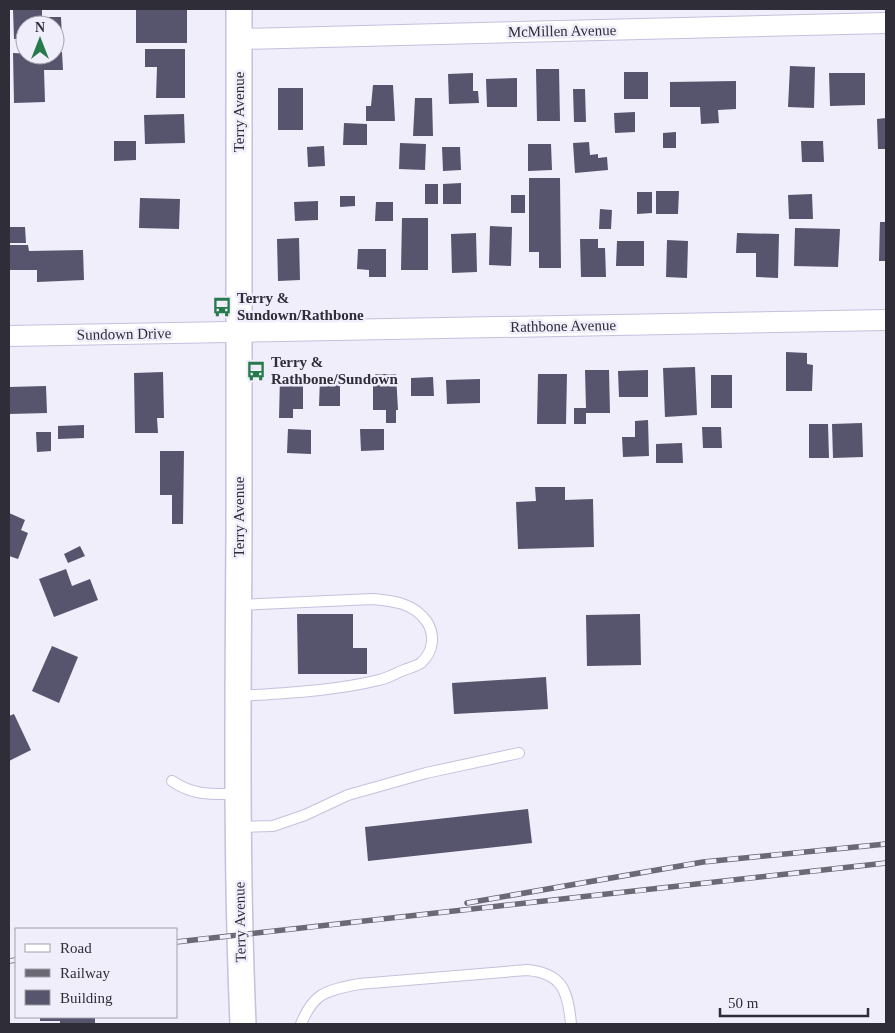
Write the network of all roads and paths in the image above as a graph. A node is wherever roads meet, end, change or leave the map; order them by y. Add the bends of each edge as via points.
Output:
1 (239, 9) edge
2 (886, 23) edge
3 (239, 39) junction
4 (886, 320) edge
5 (239, 332) junction
6 (9, 336) edge
7 (238, 605) junction
8 (238, 696) junction
9 (519, 754) dead end
10 (172, 781) dead end
11 (238, 794) junction
12 (238, 827) junction
13 (243, 1024) edge
14 (301, 1024) edge
15 (571, 1024) edge

1 - 3 street, Terry Avenue
2 - 3 street, McMillen Avenue
3 - 5 street, Terry Avenue
4 - 5 street, Rathbone Avenue
5 - 6 street, Sundown Drive
5 - 7 street, Terry Avenue
7 - 8 street, Terry Avenue
7 - 8 lane via 392,601 410,606 423,616 434,639 421,663 380,680 312,691
8 - 11 street, Terry Avenue
9 - 12 lane via 426,773 348,795 273,826
10 - 11 lane via 184,789 202,794
11 - 12 street, Terry Avenue
12 - 13 street, Terry Avenue
14 - 15 lane via 307,1008 317,997 332,990 359,984 527,970 553,976 561,985 569,1003

